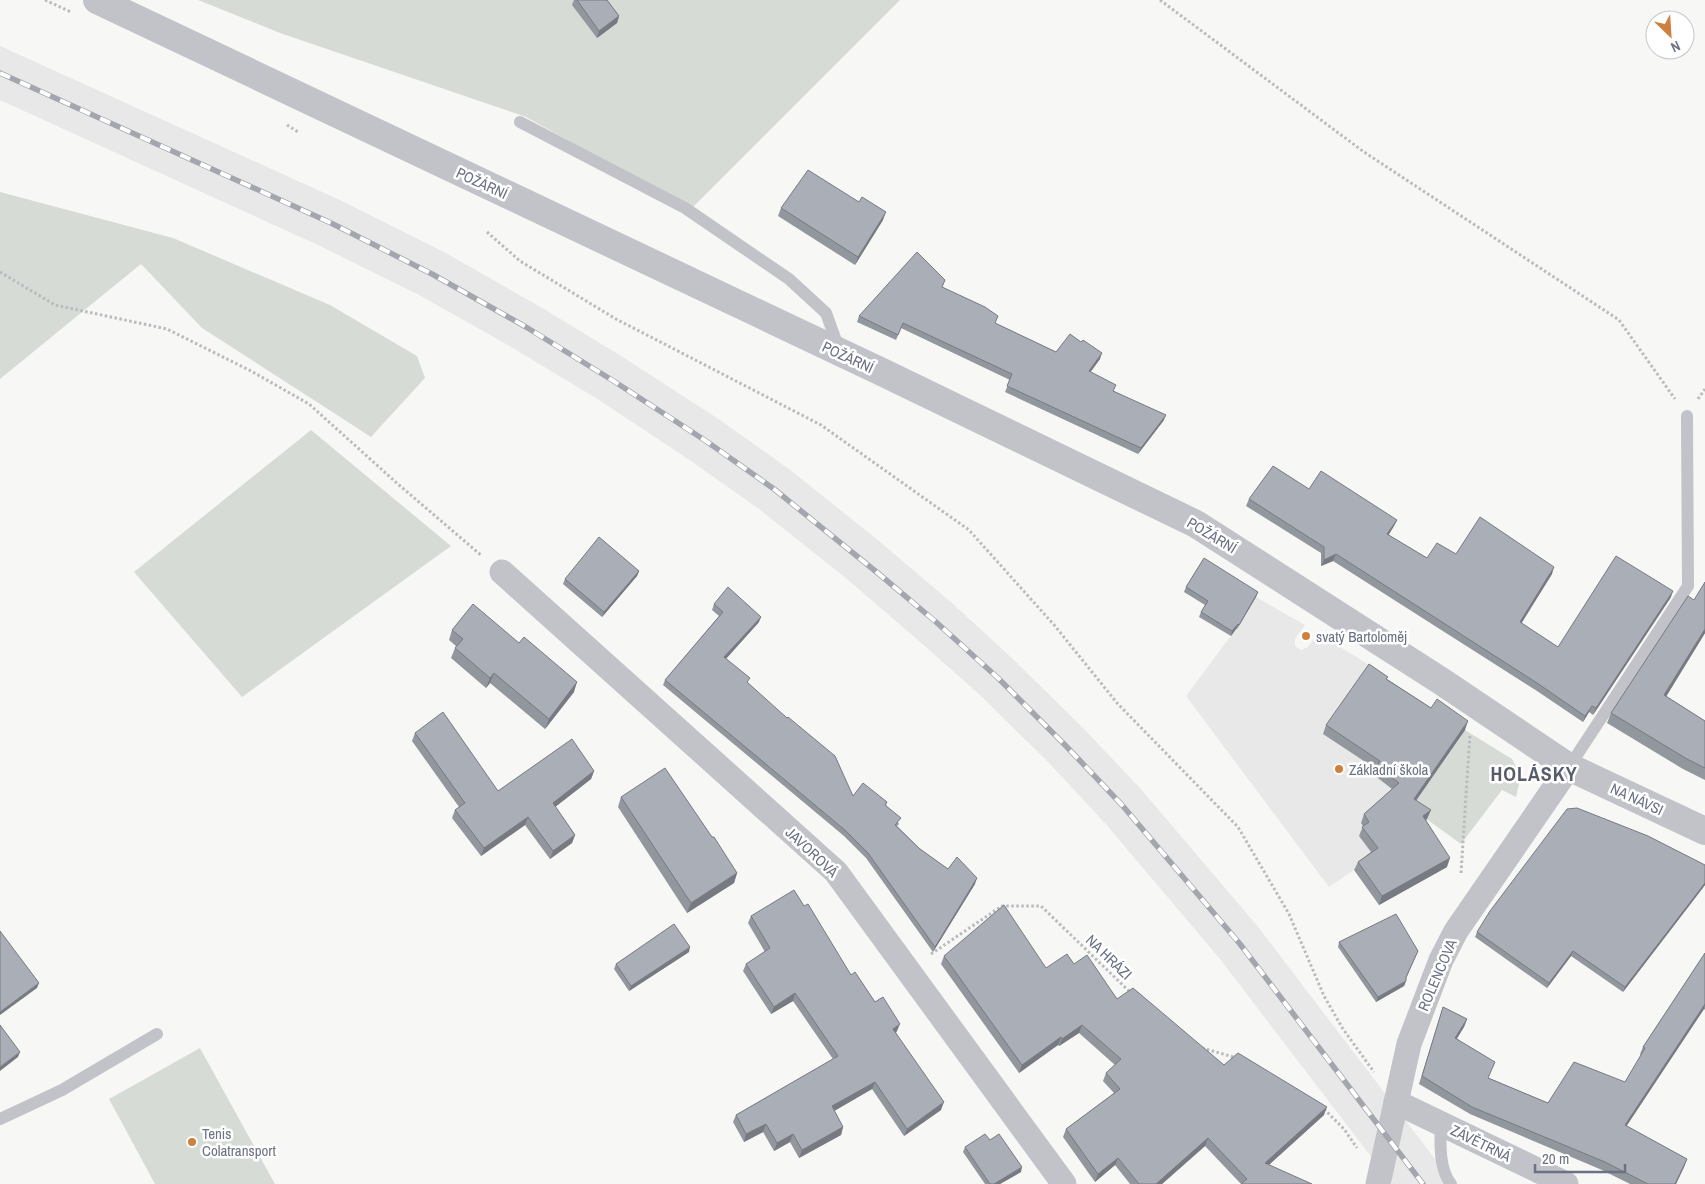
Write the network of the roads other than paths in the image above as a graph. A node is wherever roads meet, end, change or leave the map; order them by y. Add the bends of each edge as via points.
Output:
1 (98, 0) edge
2 (520, 122) dead end
3 (840, 354) junction
4 (1687, 416) road end
5 (502, 572) road end
6 (1569, 766) junction
7 (1705, 831) edge
8 (157, 1034) dead end
9 (1396, 1102) junction
10 (0, 1119) edge
11 (1441, 1124) junction
12 (1379, 1181) edge
13 (1064, 1184) edge
14 (1451, 1184) edge
15 (1566, 1184) edge

1 - 3 street, POŽÁRNÍ
2 - 3 lane via 685,208 790,279 826,313
3 - 6 street, POŽÁRNÍ via 1196,524
4 - 6 lane via 1688,586
5 - 13 street, JAVOROVÁ via 836,872
6 - 7 street, NA NÁVSI
6 - 9 street, ROLENCOVA via 1456,931 1441,960 1409,1044
8 - 10 lane via 62,1090
9 - 11 street, ZÁVĚTRNÁ
9 - 12 street, ROLENCOVA
11 - 14 lane via 1445,1176
11 - 15 street, ZÁVĚTRNÁ

